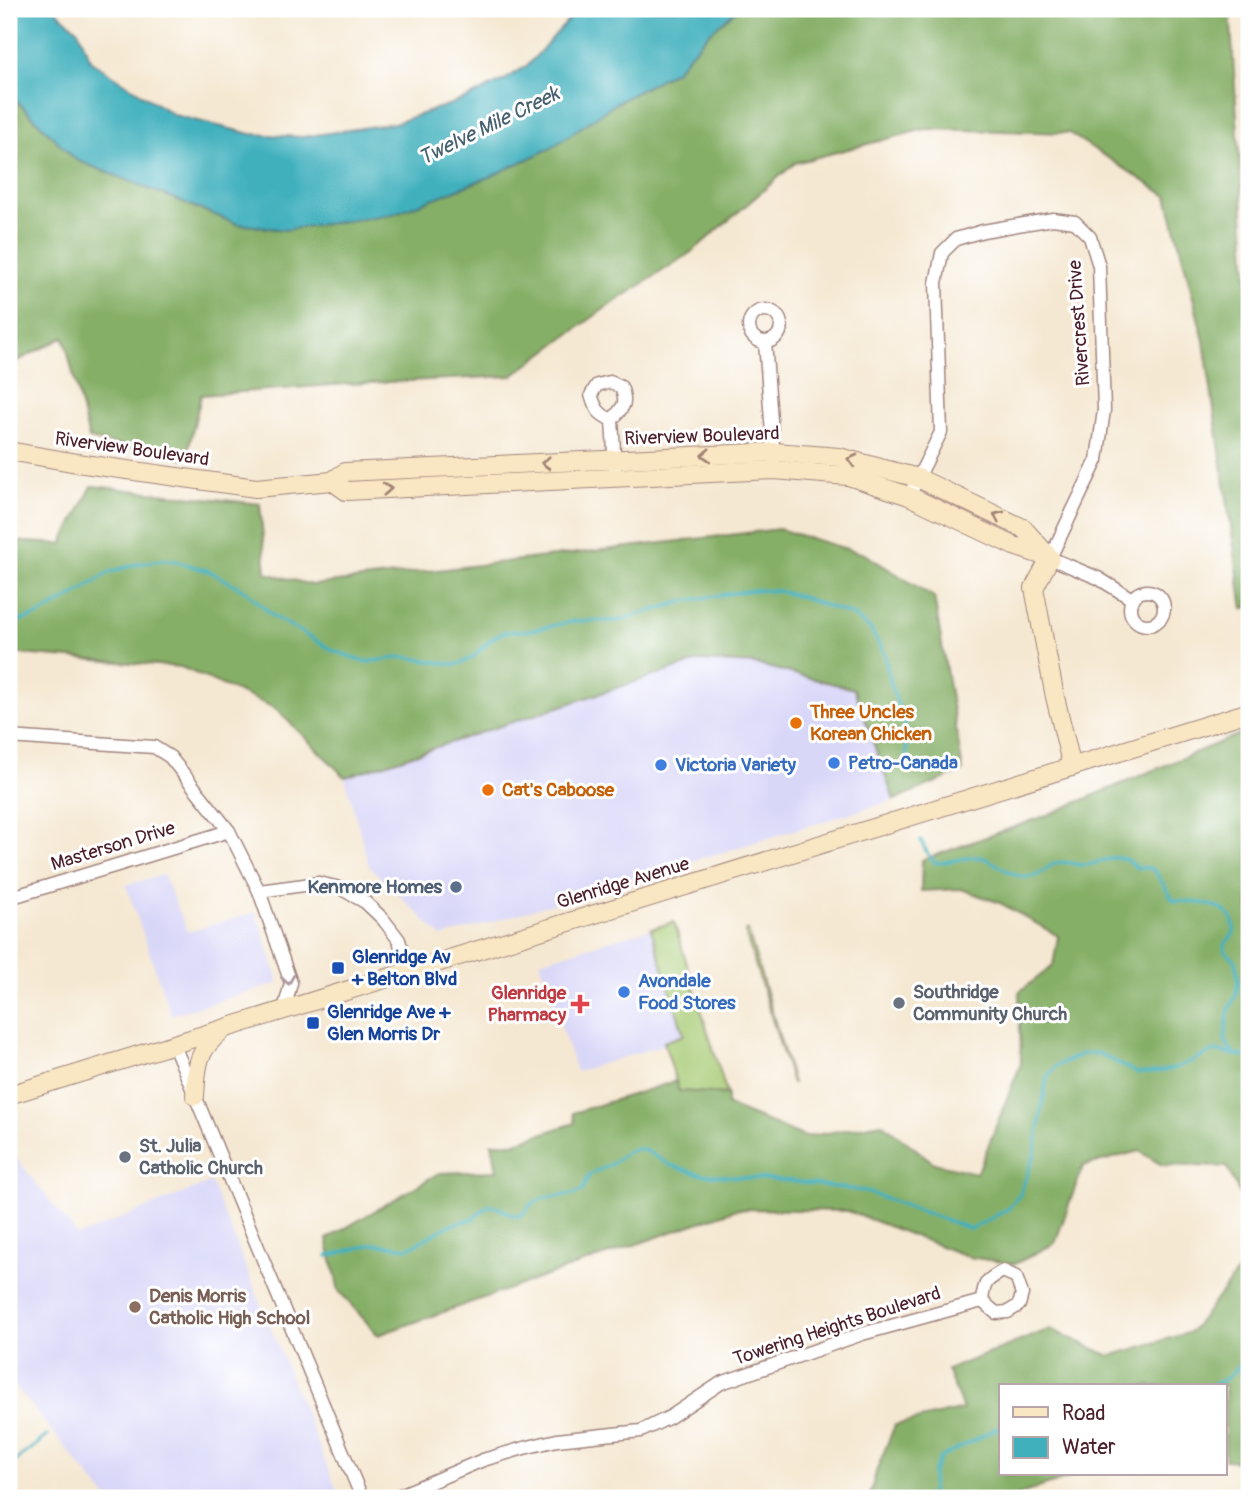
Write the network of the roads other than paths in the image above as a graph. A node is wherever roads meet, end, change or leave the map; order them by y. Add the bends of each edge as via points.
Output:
1 (765, 342) dead end
2 (612, 419) dead end
3 (9, 452) edge
4 (774, 461) junction
5 (444, 467) junction
6 (615, 469) junction
7 (918, 478) junction
8 (332, 481) junction
9 (445, 486) junction
10 (909, 496) junction
11 (1050, 558) junction
12 (1132, 599) dead end
13 (1249, 712) edge
14 (9, 737) edge
15 (1072, 767) junction
16 (229, 831) junction
17 (258, 891) junction
18 (9, 898) edge
19 (408, 972) junction
20 (284, 1010) junction
21 (223, 1029) junction
22 (174, 1045) junction
23 (9, 1095) edge
24 (195, 1096) junction
25 (982, 1301) dead end
26 (362, 1498) edge
27 (393, 1498) edge

1 - 4 street
2 - 6 street
3 - 8 street, Riverview Boulevard via 256,488
4 - 6 street, Riverview Boulevard
7 -> 4 street, Riverview Boulevard via 839,457
4 - 10 street, Riverview Boulevard via 848,476
6 -> 5 street, Riverview Boulevard
5 - 8 street, Riverview Boulevard via 345,472
5 - 9 street
6 - 9 street, Riverview Boulevard
7 - 10 street, Rivercrest Drive
11 -> 7 street, Riverview Boulevard via 1023,528
7 - 11 street, Rivercrest Drive via 942,432 936,283 942,253 956,239 983,231 1053,219 1075,222 1090,237 1099,266 1104,410 1097,460
8 -> 9 street, Riverview Boulevard via 346,491
10 - 11 street, Riverview Boulevard
11 - 12 street via 1098,578
11 - 15 street via 1034,588
13 - 15 street, Glenridge Avenue
14 - 16 street via 154,747 170,757
15 - 19 street, Glenridge Avenue
16 - 17 street
16 - 18 street, Masterson Drive
17 - 19 street via 319,883 340,888 383,919 399,940
17 -> 20 street via 291,983
19 - 20 street, Glenridge Avenue
20 - 21 street, Glenridge Avenue
21 - 22 street, Glenridge Avenue
21 - 24 street via 209,1041 197,1062
22 - 23 street, Glenridge Avenue
22 - 24 street
24 - 26 street
25 - 27 street, Towering Heights Boulevard via 862,1334 722,1383 670,1418 641,1431 524,1448

